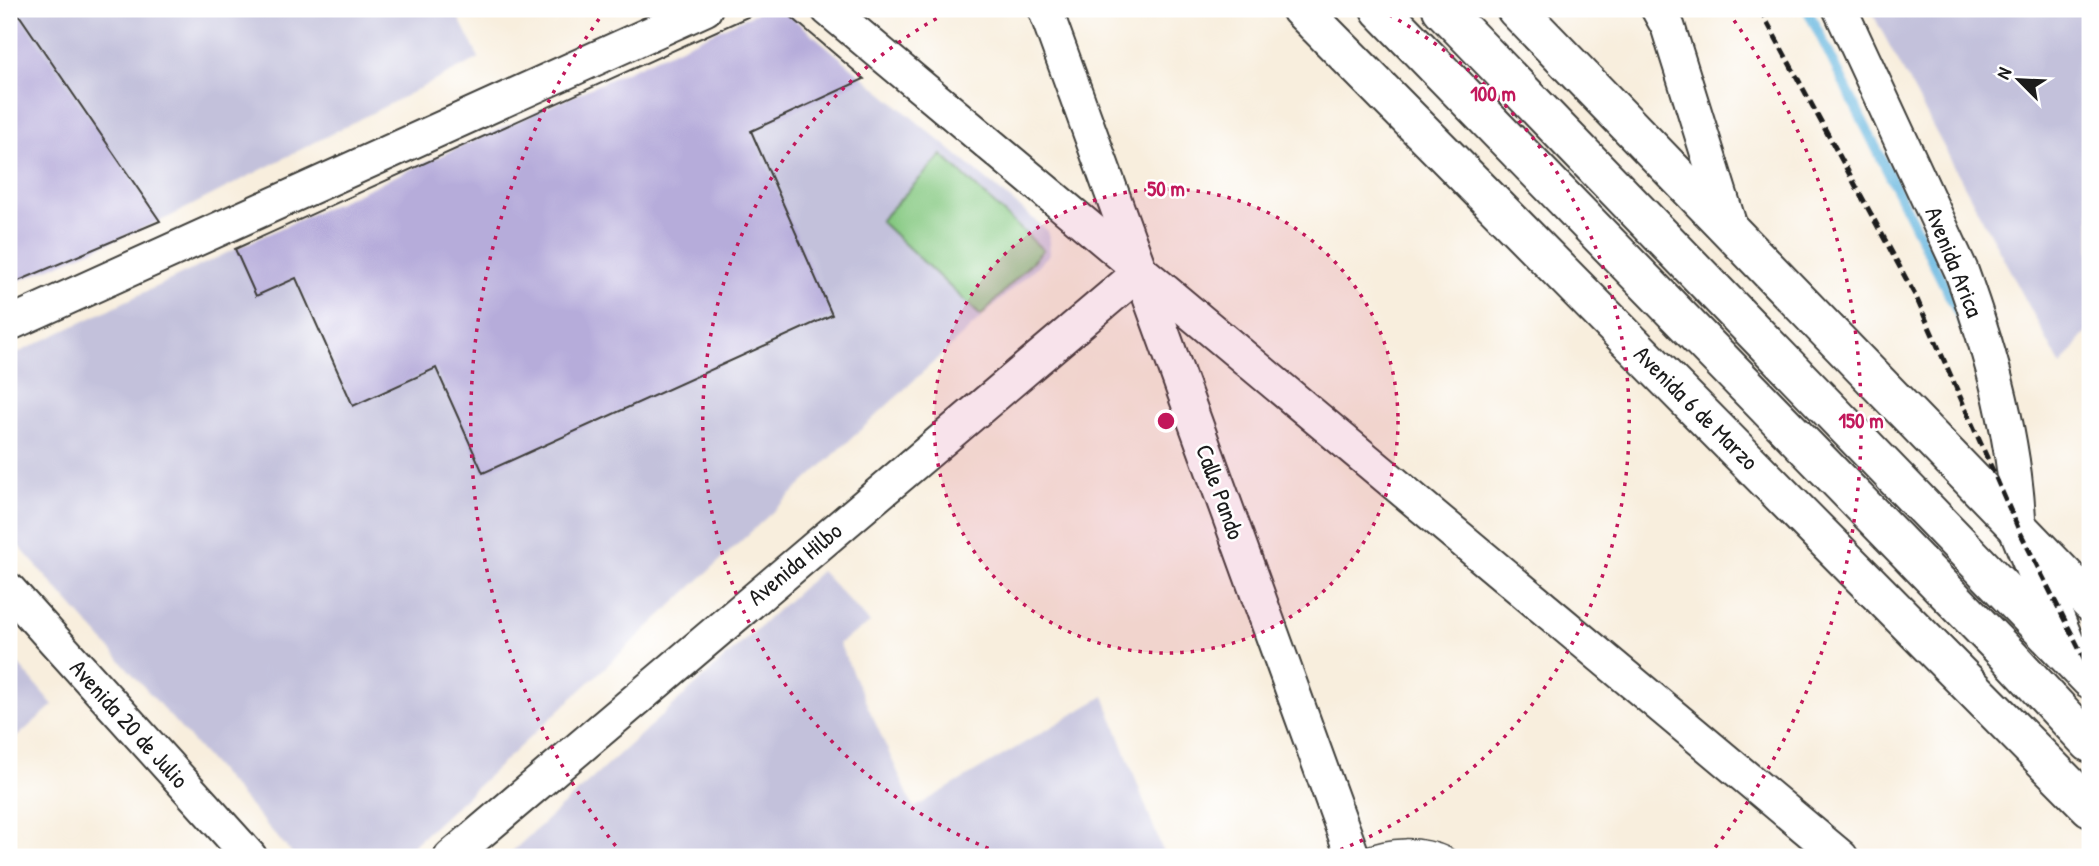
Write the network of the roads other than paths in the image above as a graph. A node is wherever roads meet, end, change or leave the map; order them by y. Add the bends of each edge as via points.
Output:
1 (705, 9) edge
2 (828, 9) edge
3 (1045, 9) edge
4 (1380, 9) edge
5 (1442, 9) edge
6 (1516, 9) edge
7 (1658, 9) edge
8 (1840, 9) edge
9 (1308, 14) edge
10 (1732, 232) junction
11 (1140, 271) junction
12 (9, 324) edge
13 (2019, 530) junction
14 (9, 590) edge
15 (2090, 602) edge
16 (2084, 660) edge
17 (2090, 743) edge
18 (2090, 807) edge
19 (250, 857) edge
20 (451, 857) edge
21 (1353, 857) edge
22 (1364, 857) edge
23 (1447, 857) edge
24 (1842, 857) edge

1 - 12 street
2 - 11 street
3 - 11 street, Calle Pando
4 - 17 main road, Avenida 6 de Marzo
5 - 16 main road
6 - 10 main road
7 - 10 street via 1668,27
8 - 13 street, Avenida Arica via 1976,310 2012,455
9 - 18 main road, Avenida 6 de Marzo
10 - 13 main road
11 - 20 street, Avenida Hilbo
11 - 21 street, Calle Pando
11 - 24 street
13 - 15 main road
13 - 16 main road
14 - 19 street, Avenida 20 de Julio
22 - 23 lane via 1399,848

